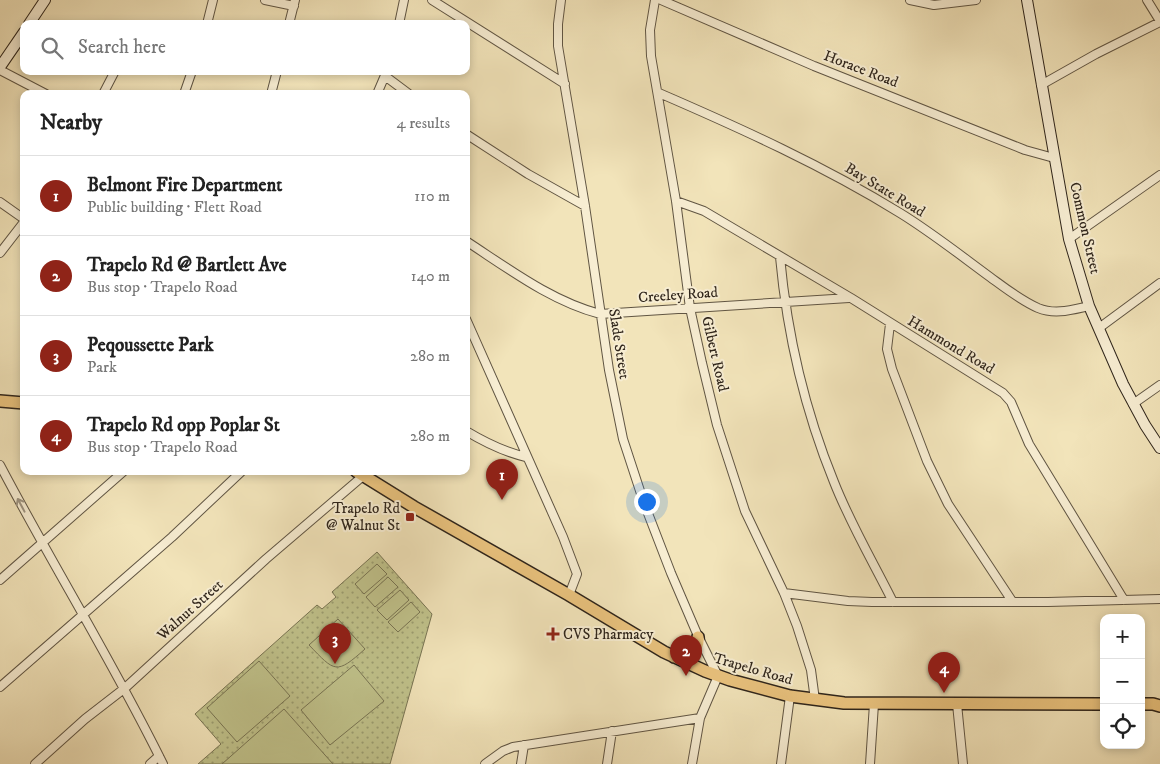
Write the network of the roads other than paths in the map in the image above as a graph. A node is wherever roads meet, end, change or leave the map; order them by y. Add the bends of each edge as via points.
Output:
1 (45, 0) edge
2 (213, 0) edge
3 (265, 0) edge
4 (404, 0) edge
5 (432, 0) edge
6 (561, 0) edge
7 (655, 0) edge
8 (661, 0) edge
9 (910, 0) edge
10 (976, 0) edge
11 (1027, 0) edge
12 (1146, 0) edge
13 (294, 3) edge
14 (32, 20) edge
15 (208, 20) edge
16 (290, 20) edge
17 (400, 20) edge
18 (463, 20) edge
19 (1160, 21) edge
20 (470, 24) edge
21 (20, 38) edge
22 (0, 69) edge
23 (113, 75) edge
24 (191, 75) edge
25 (276, 75) edge
26 (385, 75) edge
27 (386, 75) edge
28 (564, 84) junction
29 (1041, 85) junction
30 (39, 90) edge
31 (105, 90) edge
32 (185, 90) edge
33 (272, 90) edge
34 (379, 90) edge
35 (404, 90) edge
36 (659, 93) junction
37 (470, 137) edge
38 (1054, 158) junction
39 (1160, 174) edge
40 (676, 201) junction
41 (0, 202) edge
42 (585, 206) junction
43 (20, 218) edge
44 (20, 226) edge
45 (1069, 239) junction
46 (470, 244) edge
47 (0, 253) edge
48 (780, 257) junction
49 (1160, 283) edge
50 (851, 298) junction
51 (784, 301) junction
52 (1089, 306) junction
53 (690, 308) junction
54 (600, 314) junction
55 (890, 324) junction
56 (470, 328) edge
57 (1099, 328) junction
58 (1160, 385) edge
59 (0, 401) edge
60 (20, 403) edge
61 (1134, 404) junction
62 (470, 434) edge
63 (1160, 448) edge
64 (526, 457) junction
65 (0, 466) edge
66 (120, 475) edge
67 (238, 475) edge
68 (358, 475) edge
69 (361, 475) edge
70 (42, 544) junction
71 (0, 580) edge
72 (784, 593) junction
73 (569, 595) junction
74 (1160, 599) edge
75 (1124, 600) junction
76 (1012, 601) junction
77 (893, 602) junction
78 (82, 614) junction
79 (698, 637) junction
80 (674, 657) junction
81 (718, 676) junction
82 (0, 687) edge
83 (125, 688) junction
84 (790, 696) junction
85 (814, 700) junction
86 (874, 704) junction
87 (957, 704) junction
88 (1100, 704) edge
89 (700, 718) junction
90 (612, 731) junction
91 (524, 745) junction
92 (159, 756) junction
93 (35, 764) edge
94 (150, 764) edge
95 (163, 764) edge
96 (485, 764) edge
97 (521, 764) edge
98 (607, 764) edge
99 (692, 764) edge
100 (781, 764) edge
101 (870, 764) edge
102 (963, 764) edge

1 - 14 main road
2 - 15 street
3 - 13 street
4 - 17 street
5 - 18 street
6 - 28 street, Slade Street via 558,46
7 - 36 street, Gilbert Road via 650,30 651,56
8 - 38 street, Horace Road via 814,66 1025,150
9 - 10 street via 934,5
11 - 29 main road, Common Street
12 - 19 street
13 - 16 street
19 - 29 street
20 - 28 street
21 - 22 main road
22 - 30 street
23 - 31 street
24 - 32 street
25 - 33 street
26 - 34 street
27 - 35 street
28 - 42 street, Slade Street
29 - 38 main road, Common Street
36 - 40 street, Gilbert Road
36 - 52 street, Bay State Road via 735,126 860,188 1038,308 1064,312
37 - 42 street
38 - 45 main road, Common Street
39 - 45 street
40 - 48 street, Hammond Road via 704,211
40 - 53 street, Gilbert Road
41 - 43 street
42 - 54 street, Slade Street
44 - 47 street
45 - 52 main road, Common Street
46 - 54 street, Creeley Road via 560,300
48 - 50 street, Hammond Road
48 - 51 street
49 - 57 street
50 - 51 street, Creeley Road
50 - 55 street, Hammond Road
51 - 53 street, Creeley Road
51 - 77 street via 803,384 834,482
52 - 57 main road, Common Street
53 - 54 street, Creeley Road
53 - 72 street, Gilbert Road via 717,425 732,472 746,511
54 - 79 street, Slade Street via 623,439 644,503
55 - 75 street, Hammond Road via 1003,393 1011,402 1029,444
55 - 76 street via 887,349 892,369 927,461 948,504
56 - 64 street
57 - 61 main road, Common Street
58 - 61 street
59 - 60 main road
61 - 63 main road, Common Street
62 - 64 street via 488,445
64 - 73 street via 577,574
70 -> 65 street
66 - 70 street
67 - 78 street
68 - 83 street, Walnut Street
69 - 73 main road, Trapelo Road
70 - 71 street
70 - 78 street
72 - 77 street via 848,601
72 - 85 street, Gilbert Road via 811,670
73 - 80 main road, Trapelo Road
74 - 75 street
75 - 76 street
76 - 77 street
78 - 82 street
78 - 83 street
79 - 80 main road via 697,647
79 - 81 street, Slade Street
80 - 81 main road, Trapelo Road
81 - 84 main road, Trapelo Road
81 - 89 street
83 - 92 street
83 - 93 street, Walnut Street
84 - 85 main road, Trapelo Road
84 - 100 street
85 - 86 main road, Trapelo Road
86 - 87 main road, Trapelo Road
86 - 101 street
87 - 88 main road, Trapelo Road
87 - 102 street
89 - 90 street
89 - 99 street
90 - 91 street
90 - 98 street
91 - 96 street via 503,751
91 - 97 street
92 - 94 street
92 - 95 street

